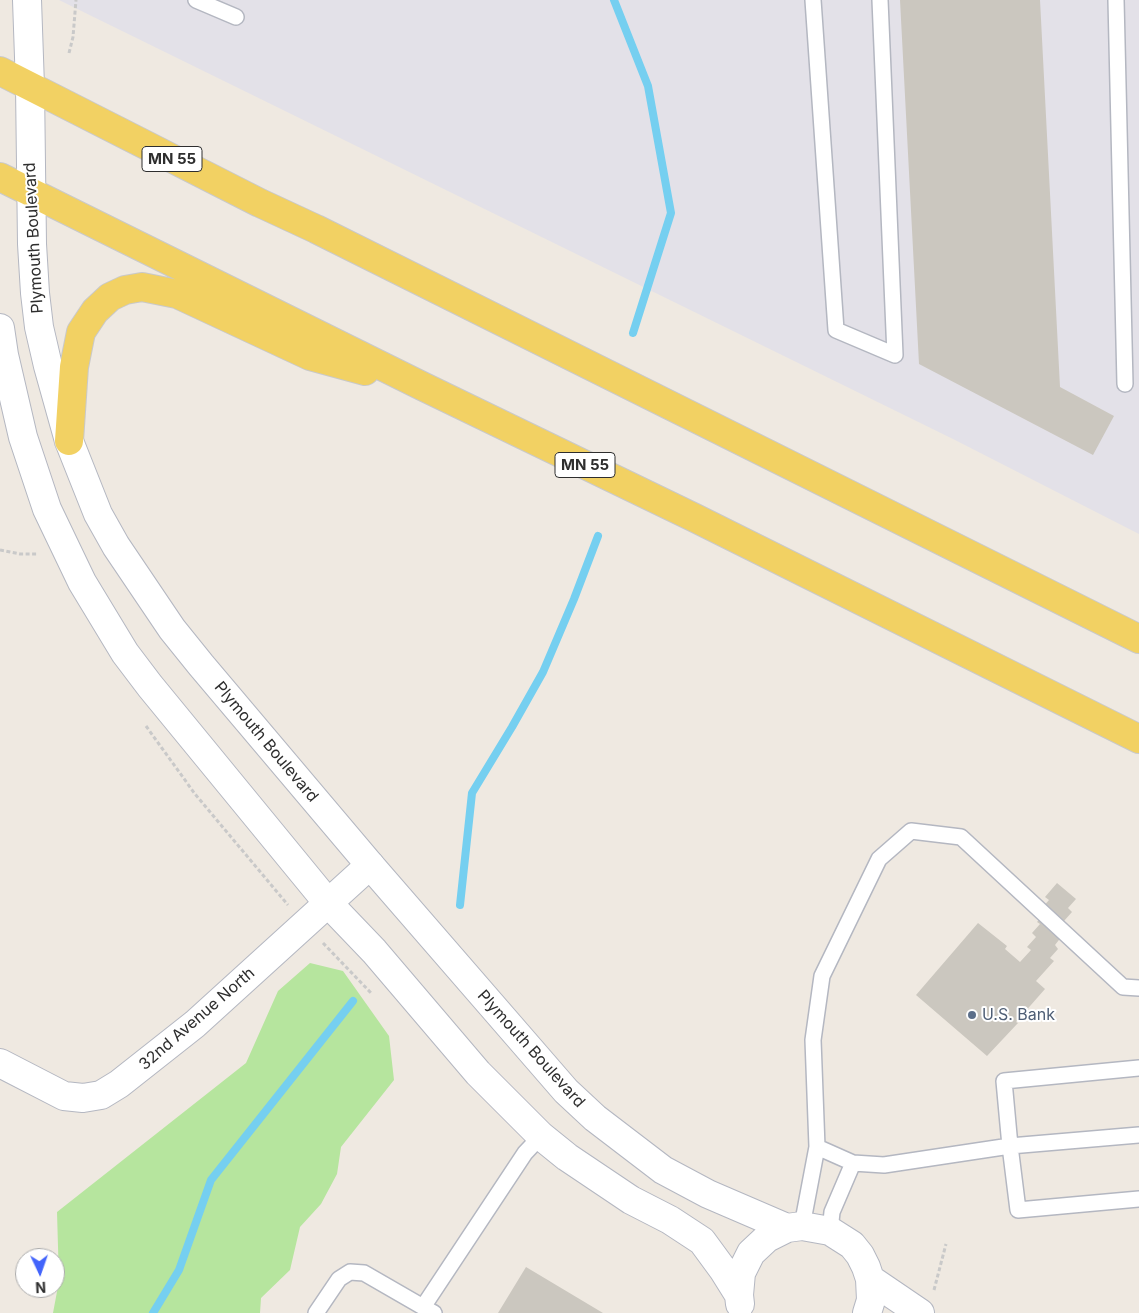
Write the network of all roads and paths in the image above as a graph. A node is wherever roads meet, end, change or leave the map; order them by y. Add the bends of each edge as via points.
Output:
1 (27, 0) edge
2 (76, 0) edge
3 (196, 0) edge
4 (813, 0) edge
5 (880, 0) edge
6 (1116, 0) edge
7 (236, 17) dead end
8 (69, 54) dead end
9 (0, 71) edge
10 (30, 86) junction
11 (0, 177) edge
12 (30, 191) junction
13 (0, 328) edge
14 (1125, 384) dead end
15 (422, 386) junction
16 (69, 441) junction
17 (0, 550) edge
18 (38, 554) dead end
19 (1139, 639) edge
20 (1139, 739) edge
21 (370, 866) junction
22 (328, 904) junction
23 (1139, 988) edge
24 (0, 1063) edge
25 (1139, 1068) edge
26 (1139, 1135) edge
27 (541, 1136) junction
28 (1010, 1146) junction
29 (817, 1147) junction
30 (853, 1162) junction
31 (1139, 1199) edge
32 (794, 1227) junction
33 (830, 1231) junction
34 (946, 1244) dead end
35 (870, 1280) junction
36 (927, 1303) edge
37 (740, 1304) edge
38 (428, 1310) edge
39 (316, 1313) edge
40 (867, 1313) edge

1 - 10 street, Plymouth Boulevard
2 - 8 path
3 - 7 lane
4 - 5 lane via 836,330 895,355
6 - 14 lane
9 - 10 main road, MN 55
10 - 12 street, Plymouth Boulevard
10 - 19 main road, MN 55
11 - 12 main road, MN 55
12 - 15 main road, MN 55
12 - 16 street, Plymouth Boulevard via 39,327
13 - 22 street via 14,400 32,463 47,509 82,582 125,653 150,686
15 - 16 main road via 310,356 177,294 142,286 110,297 81,332 74,367
15 - 20 main road, MN 55
16 - 21 street, Plymouth Boulevard via 98,514 172,629
17 - 18 path
21 - 22 street, 32nd Avenue North
21 - 32 street, Plymouth Boulevard via 566,1091 595,1118 662,1170 715,1197
22 - 24 street, 32nd Avenue North via 195,1024 101,1095 83,1098 64,1096
22 - 27 street via 374,951 478,1073
23 - 29 lane via 1122,988 961,837 911,831 880,859 822,976 813,1040
25 - 28 lane via 1004,1081
26 - 28 lane
27 - 37 street via 594,1177 702,1241 724,1271
27 - 38 lane via 524,1153
28 - 30 lane via 884,1165
28 - 31 lane via 1018,1210
29 - 30 lane
29 - 32 lane
30 - 33 lane via 832,1212
32 - 33 street, Plymouth Boulevard
32 - 37 street via 767,1238 751,1253 741,1273
33 - 35 street via 852,1245 860,1255
34 - 36 path via 936,1286
35 - 36 street
35 - 40 street via 871,1300
38 - 39 lane via 364,1273 350,1272 339,1279

